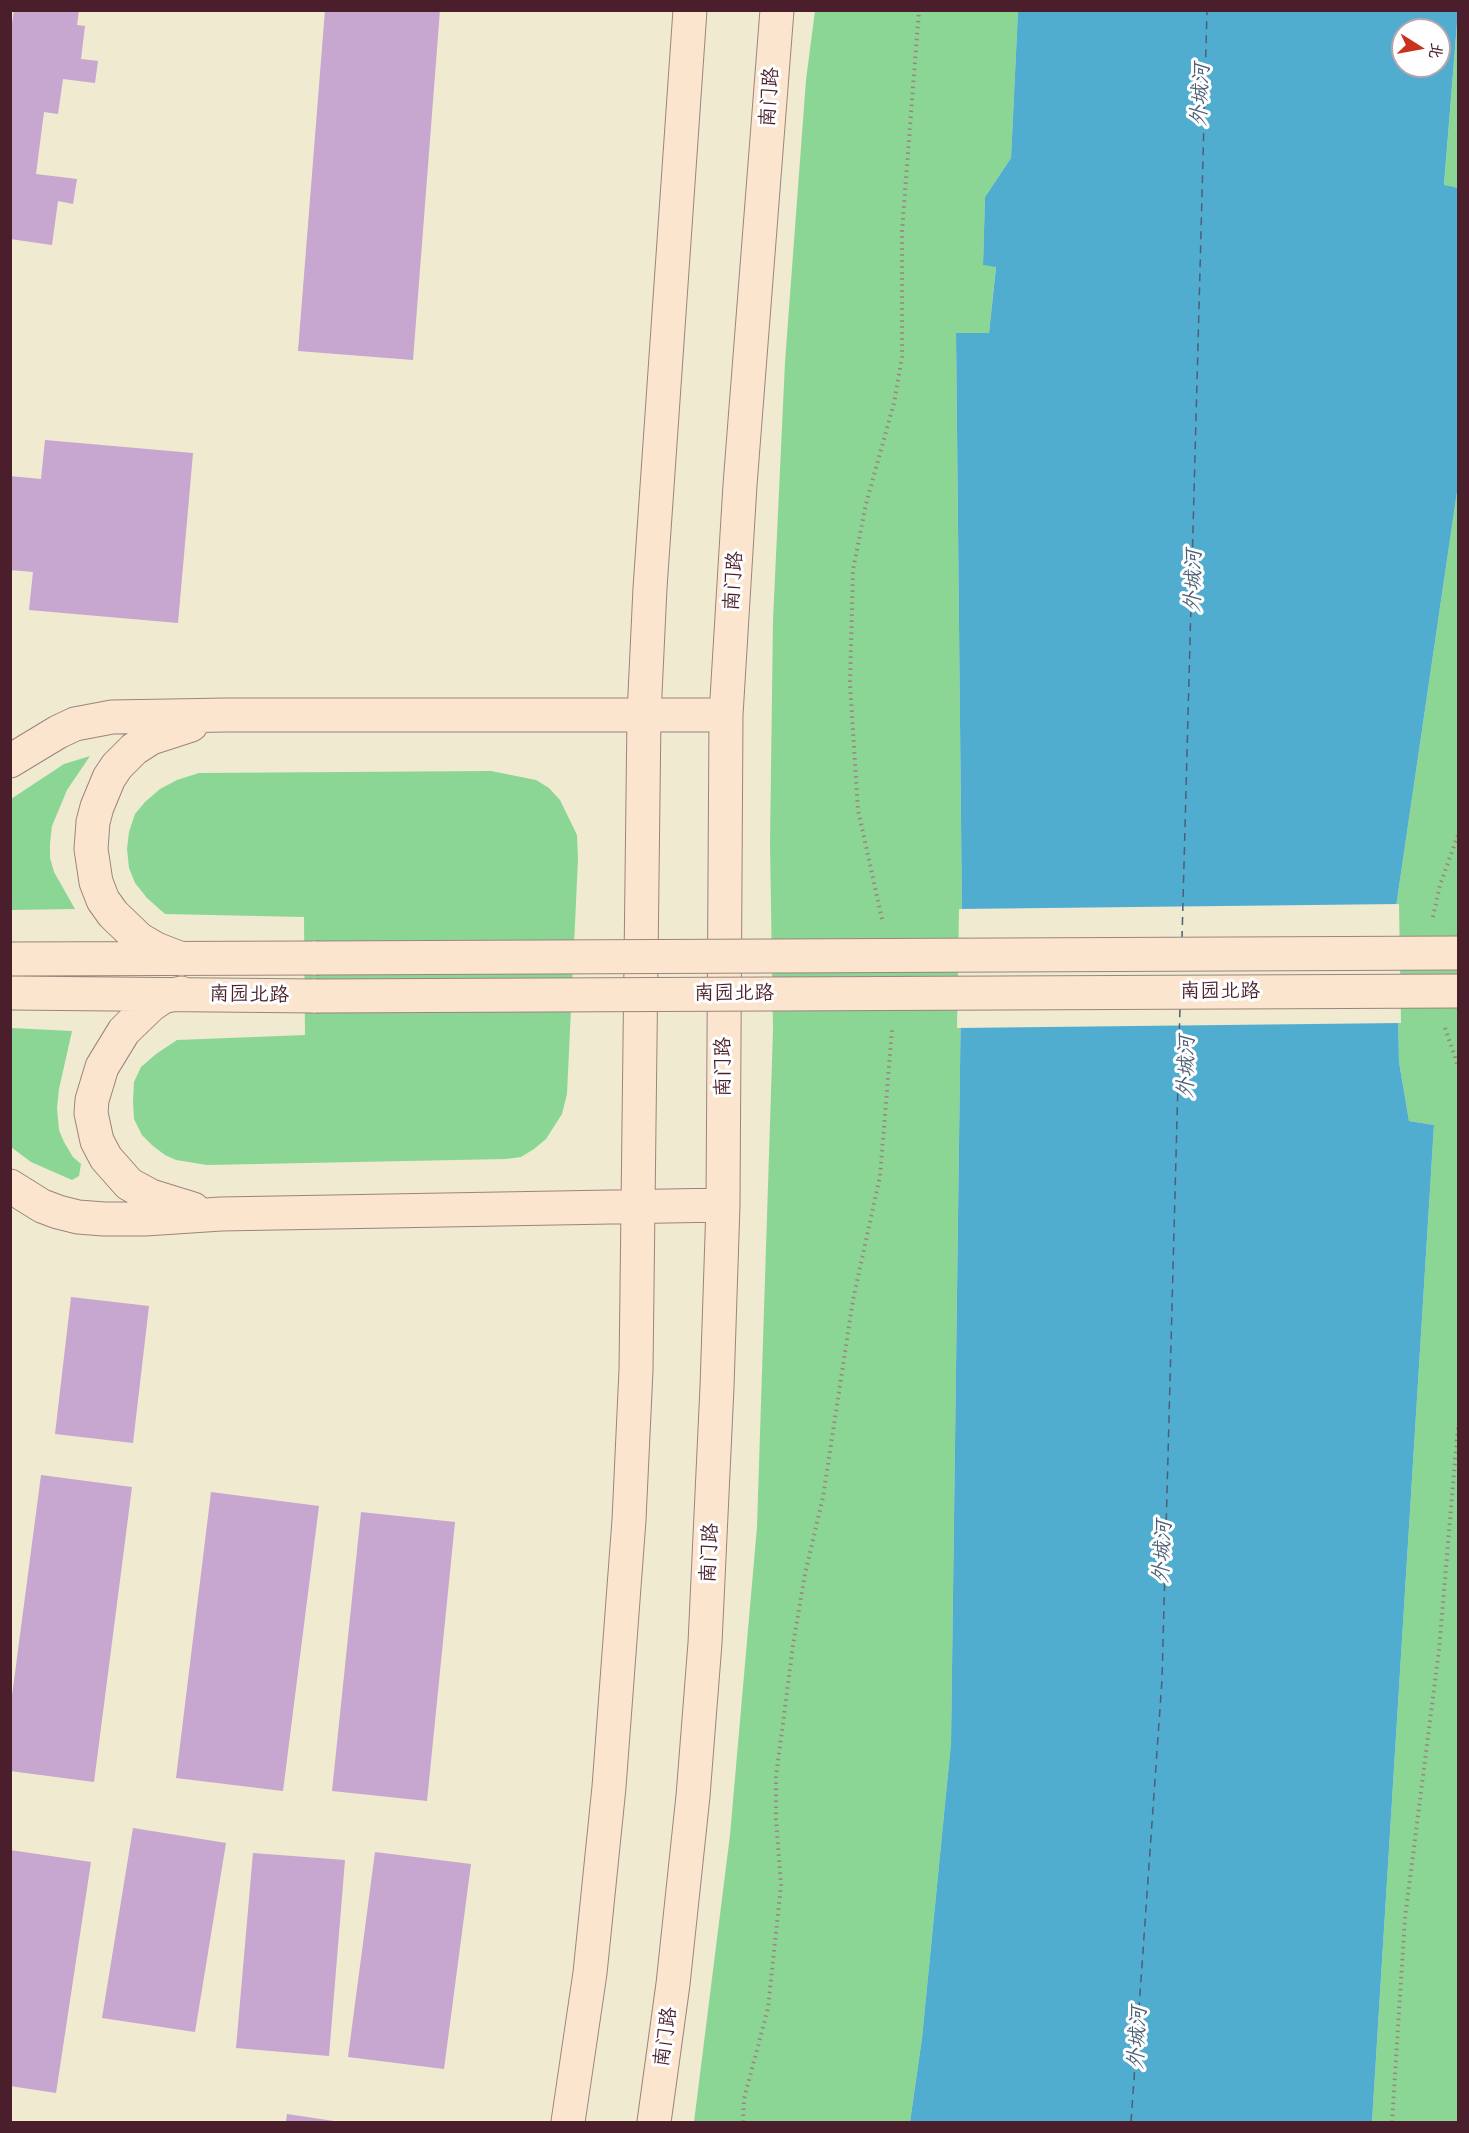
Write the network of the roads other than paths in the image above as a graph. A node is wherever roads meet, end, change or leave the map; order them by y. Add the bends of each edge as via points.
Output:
1 (690, 10) edge
2 (777, 10) edge
3 (227, 715) junction
4 (644, 715) junction
5 (726, 715) junction
6 (10, 762) edge
7 (1458, 953) edge
8 (10, 959) edge
9 (182, 959) junction
10 (1458, 991) edge
11 (10, 993) edge
12 (181, 993) junction
13 (10, 1186) edge
14 (723, 1205) junction
15 (638, 1206) junction
16 (221, 1214) junction
17 (568, 2122) edge
18 (654, 2122) edge

1 - 4 main road
2 - 5 main road, 南门路
3 - 4 main road
3 - 6 main road via 89,721 58,732
3 - 9 main road via 174,729 134,749 109,778 93,822 92,864 103,900 139,939
4 - 5 main road
4 - 15 main road
5 - 14 main road, 南门路
7 - 9 main road, 南园北路, bridge
8 - 9 main road, 南园北路
10 - 12 main road, 南园北路, bridge via 316,996
11 - 12 main road, 南园北路
12 - 16 main road via 162,998 136,1017 111,1049 96,1084 92,1122 106,1158 129,1184 170,1204
13 - 16 main road via 42,1206 78,1217 145,1219
14 - 15 main road
14 - 18 main road, 南门路 via 705,1643 673,1984
15 - 16 main road
15 - 17 main road via 636,1370 621,1638 590,1973

